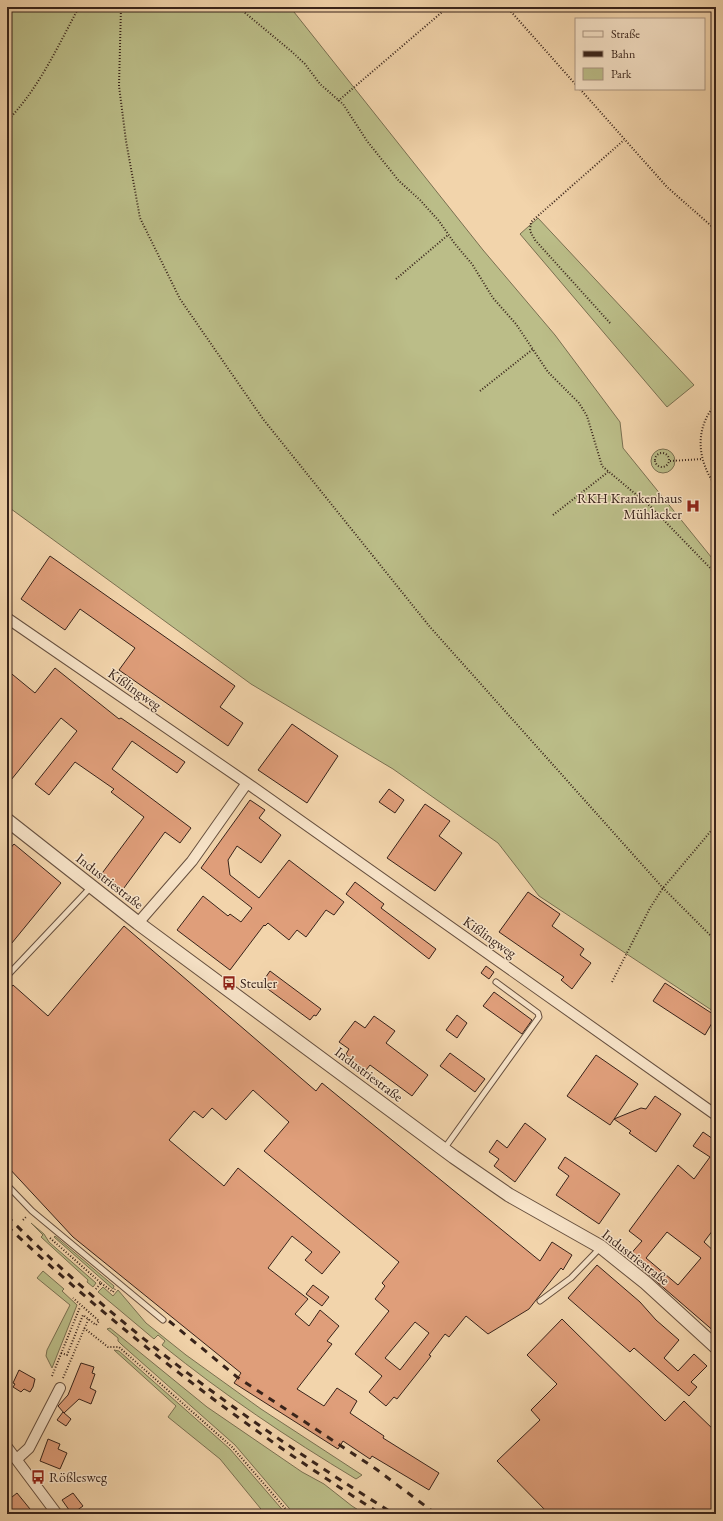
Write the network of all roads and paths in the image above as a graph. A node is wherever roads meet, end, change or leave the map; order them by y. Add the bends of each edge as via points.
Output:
1 (79, 7) edge
2 (121, 7) edge
3 (238, 7) edge
4 (448, 7) edge
5 (507, 7) edge
6 (575, 83) edge
7 (581, 90) edge
8 (338, 101) junction
9 (7, 121) edge
10 (624, 140) junction
11 (716, 230) edge
12 (448, 235) junction
13 (396, 279) dead end
14 (610, 323) dead end
15 (533, 349) junction
16 (480, 391) dead end
17 (716, 404) edge
18 (702, 459) junction
19 (670, 461) junction
20 (608, 472) junction
21 (716, 486) edge
22 (553, 515) dead end
23 (716, 574) edge
24 (7, 618) edge
25 (247, 783) junction
26 (7, 820) edge
27 (716, 825) edge
28 (91, 887) junction
29 (663, 888) junction
30 (138, 923) junction
31 (716, 941) edge
32 (7, 976) edge
33 (496, 982) dead end
34 (612, 982) dead end
35 (716, 1115) edge
36 (444, 1149) junction
37 (7, 1185) edge
38 (52, 1240) dead end
39 (601, 1247) junction
40 (101, 1283) junction
41 (95, 1290) dead end
42 (111, 1290) dead end
43 (73, 1298) dead end
44 (540, 1301) dead end
45 (80, 1307) dead end
46 (89, 1318) junction
47 (163, 1320) dead end
48 (84, 1328) junction
49 (716, 1347) edge
50 (61, 1353) junction
51 (52, 1376) dead end
52 (60, 1388) joint
53 (7, 1447) edge
54 (17, 1458) junction
55 (57, 1514) edge
56 (290, 1514) edge

1 - 9 path via 22,106
2 - 29 path via 119,86 140,218 180,299 263,419 430,627
3 - 8 path via 305,64 320,84
4 - 8 path
5 - 6 path
7 - 10 path
8 - 12 path via 351,114 367,141 399,181 420,200
10 - 11 path via 676,197
10 - 14 path via 531,222 530,231 534,240
12 - 13 path
12 - 15 path
15 - 16 path
15 - 20 path via 552,376 579,403 587,416 602,466
17 - 18 path via 701,431
18 - 19 path
18 - 21 path
19 - 19 path via 663,468 658,467 655,458 662,453 668,455
20 - 22 path
20 - 23 path via 651,507
24 - 25 street, Kißlingweg
25 - 30 street via 192,862
25 - 35 street, Kißlingweg
26 - 28 street, Industriestraße
27 - 29 path
28 - 30 street, Industriestraße
28 - 32 lane
29 - 31 path
29 - 34 path
30 - 36 street, Industriestraße
33 - 36 lane via 538,1013 539,1017
36 - 39 street, Industriestraße via 510,1195
37 - 47 lane via 32,1211
38 - 40 path
39 - 44 lane via 570,1278
39 - 49 street, Industriestraße via 646,1283
40 - 41 path
40 - 42 path
43 - 46 path via 99,1321 96,1325
45 - 50 path
46 - 48 path
46 - 50 path via 83,1315 67,1355
48 - 52 path
48 - 56 path via 108,1347 119,1347 215,1431
50 - 51 path
52 - 54 street via 29,1448
53 - 54 street
54 - 55 street

